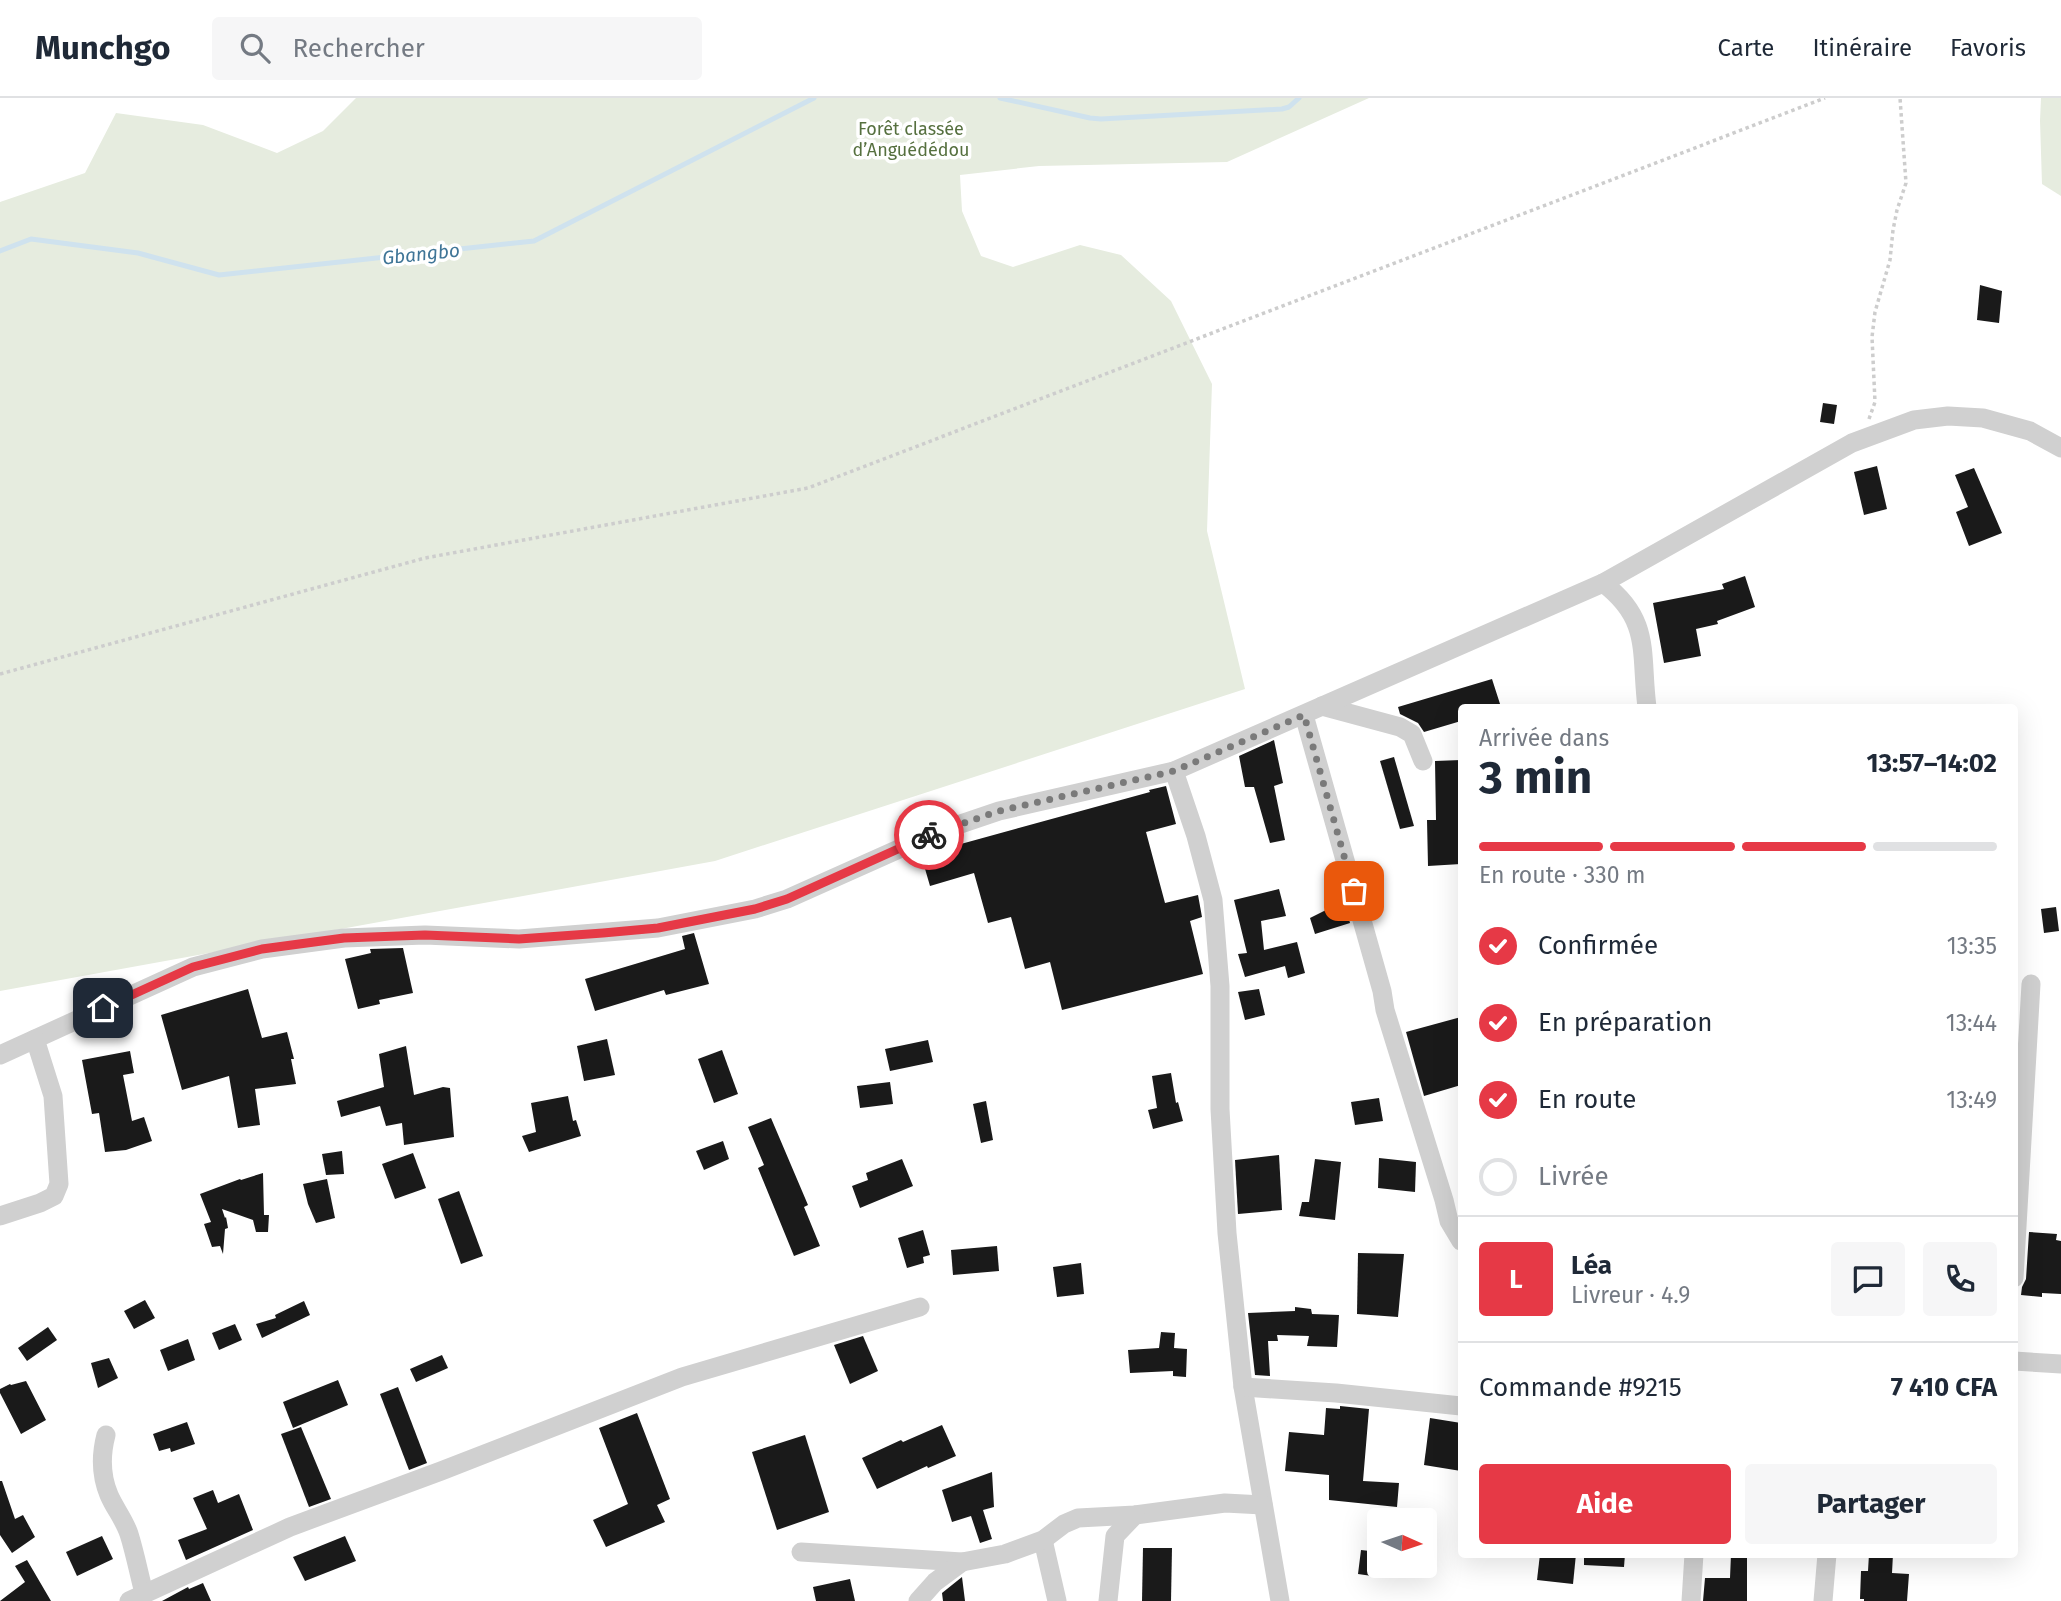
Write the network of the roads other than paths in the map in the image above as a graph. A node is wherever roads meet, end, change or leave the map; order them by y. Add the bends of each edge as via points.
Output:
1 (2061, 448) edge
2 (1603, 583) junction
3 (1647, 704) edge
4 (1313, 710) junction
5 (1423, 761) dead end
6 (1174, 771) junction
7 (2031, 984) dead end
8 (35, 1039) junction
9 (0, 1055) edge
10 (2018, 1209) edge
11 (0, 1216) edge
12 (1458, 1236) edge
13 (920, 1307) dead end
14 (2018, 1361) edge
15 (2061, 1364) edge
16 (1243, 1387) junction
17 (1458, 1406) edge
18 (107, 1435) dead end
19 (1263, 1505) junction
20 (1135, 1515) junction
21 (1043, 1540) junction
22 (801, 1552) dead end
23 (1694, 1558) edge
24 (1827, 1558) edge
25 (962, 1562) junction
26 (136, 1597) edge
27 (918, 1601) edge
28 (1057, 1601) edge
29 (1108, 1601) edge
30 (1280, 1601) edge
31 (1691, 1601) edge
32 (1823, 1601) edge

1 - 2 street via 2030,431 1983,418 1914,420 1852,443
2 - 3 street via 1628,606 1636,621
2 - 4 street
4 - 5 street via 1400,727 1412,734
4 - 6 street
4 - 12 street via 1398,1054 1449,1221
6 - 8 street via 999,811 936,832 755,909 658,928 519,939 344,938 262,949 193,967
6 - 16 street via 1213,900 1227,1233
7 - 10 street
8 - 9 street
8 - 11 street via 53,1096 58,1184 54,1196
13 - 26 street via 682,1377 290,1527
14 - 15 street
16 - 17 street
16 - 19 street
18 - 26 street via 102,1452 105,1481 129,1534
19 - 20 street via 1225,1503
19 - 30 street
20 - 21 street via 1078,1518
20 - 29 street via 1115,1536
21 - 25 street via 1005,1554
21 - 28 street
22 - 25 street
23 - 31 street
24 - 32 street
25 - 27 street

